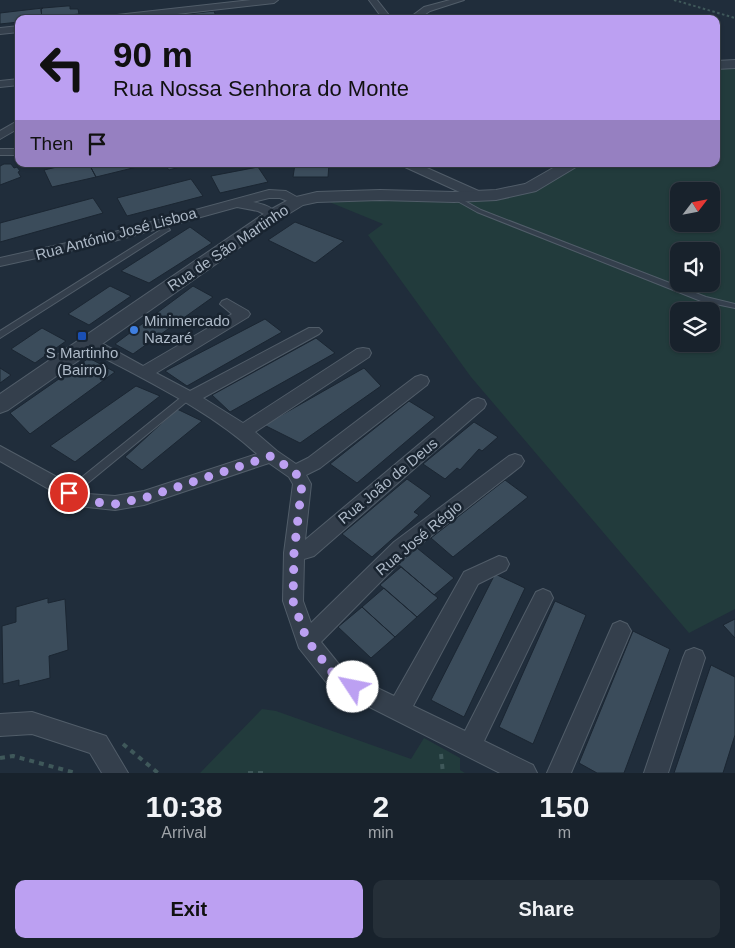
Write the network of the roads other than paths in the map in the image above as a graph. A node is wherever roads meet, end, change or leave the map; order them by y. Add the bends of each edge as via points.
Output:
1 (274, 0) edge
2 (373, 0) edge
3 (460, 0) edge
4 (183, 10) junction
5 (141, 15) edge
6 (176, 15) edge
7 (385, 15) edge
8 (418, 15) edge
9 (15, 29) edge
10 (0, 31) edge
11 (735, 64) edge
12 (720, 65) edge
13 (15, 82) edge
14 (0, 84) edge
15 (15, 126) edge
16 (0, 136) edge
17 (0, 152) edge
18 (15, 152) edge
19 (416, 167) edge
20 (566, 167) edge
21 (479, 196) junction
22 (454, 197) junction
23 (298, 201) junction
24 (231, 203) junction
25 (274, 215) junction
26 (161, 223) junction
27 (0, 262) edge
28 (227, 304) dead end
29 (735, 306) edge
30 (314, 331) dead end
31 (0, 335) edge
32 (89, 343) junction
33 (363, 352) dead end
34 (145, 372) junction
35 (421, 381) dead end
36 (189, 397) junction
37 (478, 404) dead end
38 (0, 405) edge
39 (243, 431) junction
40 (0, 453) edge
41 (271, 456) junction
42 (515, 461) dead end
43 (295, 472) junction
44 (69, 493) junction
45 (294, 553) junction
46 (499, 564) dead end
47 (543, 598) dead end
48 (620, 631) dead end
49 (307, 640) junction
50 (694, 658) dead end
51 (399, 709) junction
52 (0, 725) edge
53 (470, 745) junction
54 (116, 773) edge
55 (525, 773) edge
56 (559, 773) edge
57 (656, 773) edge

1 - 4 street
2 - 7 street
3 - 8 street
4 - 5 street
4 - 6 street
9 - 10 street
11 - 12 street
13 - 14 street
15 - 16 street
17 - 18 street
19 - 21 street
20 - 21 street, Rua de São Martinho via 530,188
21 - 22 street, Rua de São Martinho
22 - 23 street, Rua de São Martinho via 341,195
22 - 29 lane via 479,211 704,299
23 - 24 street, Rua António José Lisboa via 282,194 269,194
23 - 25 street, Rua de São Martinho
24 - 25 street, Rua António José Lisboa via 253,205
24 - 26 street, Rua António José Lisboa
25 - 32 street, Rua de São Martinho
26 - 27 street, Rua António José Lisboa via 77,246
26 - 31 lane via 166,230
28 - 34 street via 243,314
30 - 36 street
32 - 34 street
32 - 38 street, Rua de São Martinho
33 - 39 street
34 - 36 street
35 - 43 street via 314,463
36 - 39 street
36 - 44 lane
37 - 45 street, Rua João de Deus via 307,550
39 - 41 street
40 - 44 street
41 - 43 street
41 - 44 street via 144,498 115,504 85,501
42 - 49 street, Rua José Régio via 401,548
43 - 45 street via 302,484
45 - 49 street via 293,601
46 - 51 street via 471,578
47 - 53 street
48 - 56 street
49 - 51 street via 338,680
50 - 57 street
51 - 53 street
52 - 54 street via 32,723 98,744
53 - 55 street

